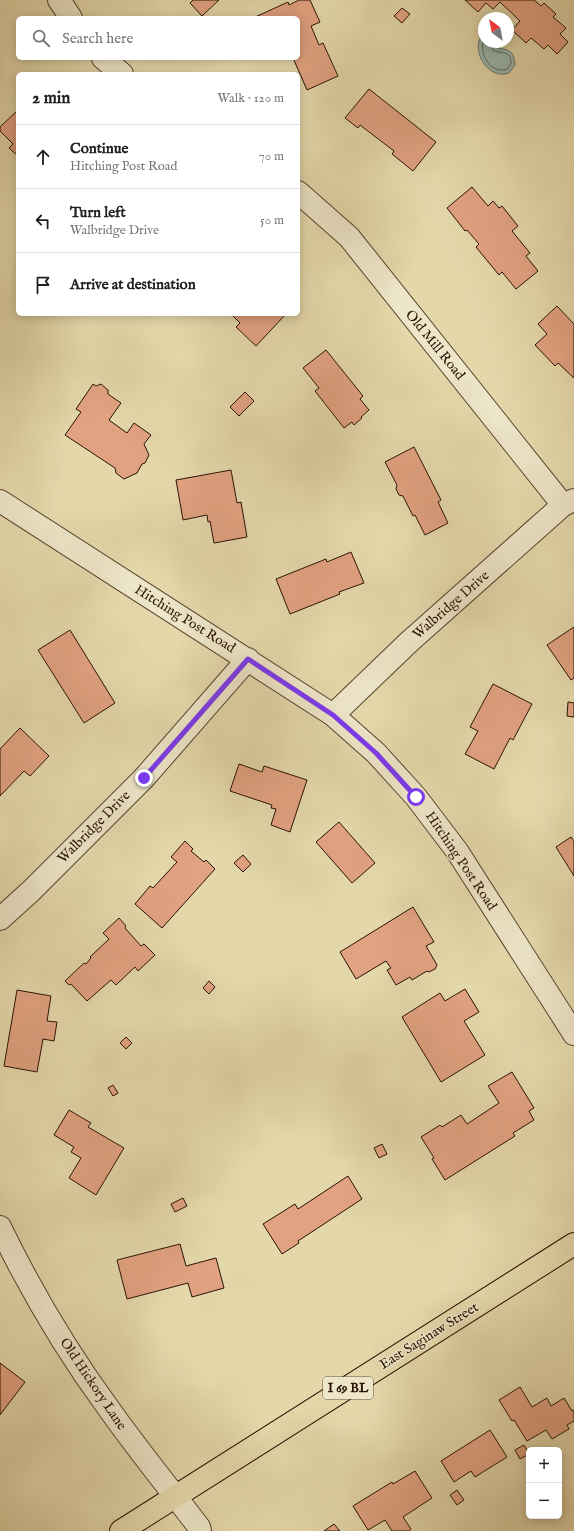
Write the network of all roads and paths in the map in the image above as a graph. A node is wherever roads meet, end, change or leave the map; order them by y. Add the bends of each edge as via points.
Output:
1 (59, 0) edge
2 (70, 16) edge
3 (105, 60) edge
4 (120, 72) edge
5 (300, 194) edge
6 (0, 501) edge
7 (569, 503) edge
8 (248, 659) junction
9 (333, 715) junction
10 (0, 919) edge
11 (574, 1034) edge
12 (0, 1227) edge
13 (574, 1244) edge
14 (176, 1497) junction
15 (121, 1531) edge
16 (200, 1531) edge

1 - 2 street
3 - 4 street
5 - 7 street, Old Mill Road via 349,237
6 - 8 street, Hitching Post Road
7 - 9 street, Walbridge Drive via 409,642
8 - 9 street, Hitching Post Road
8 - 10 street, Walbridge Drive via 144,778
9 - 11 street, Hitching Post Road via 376,753 416,797 457,850
12 - 14 street, Old Hickory Lane via 71,1354 108,1408
13 - 14 main road, East Saginaw Street / I 69 BL
14 - 15 main road, East Saginaw Street / I 69 BL
14 - 16 street, Old Hickory Lane

